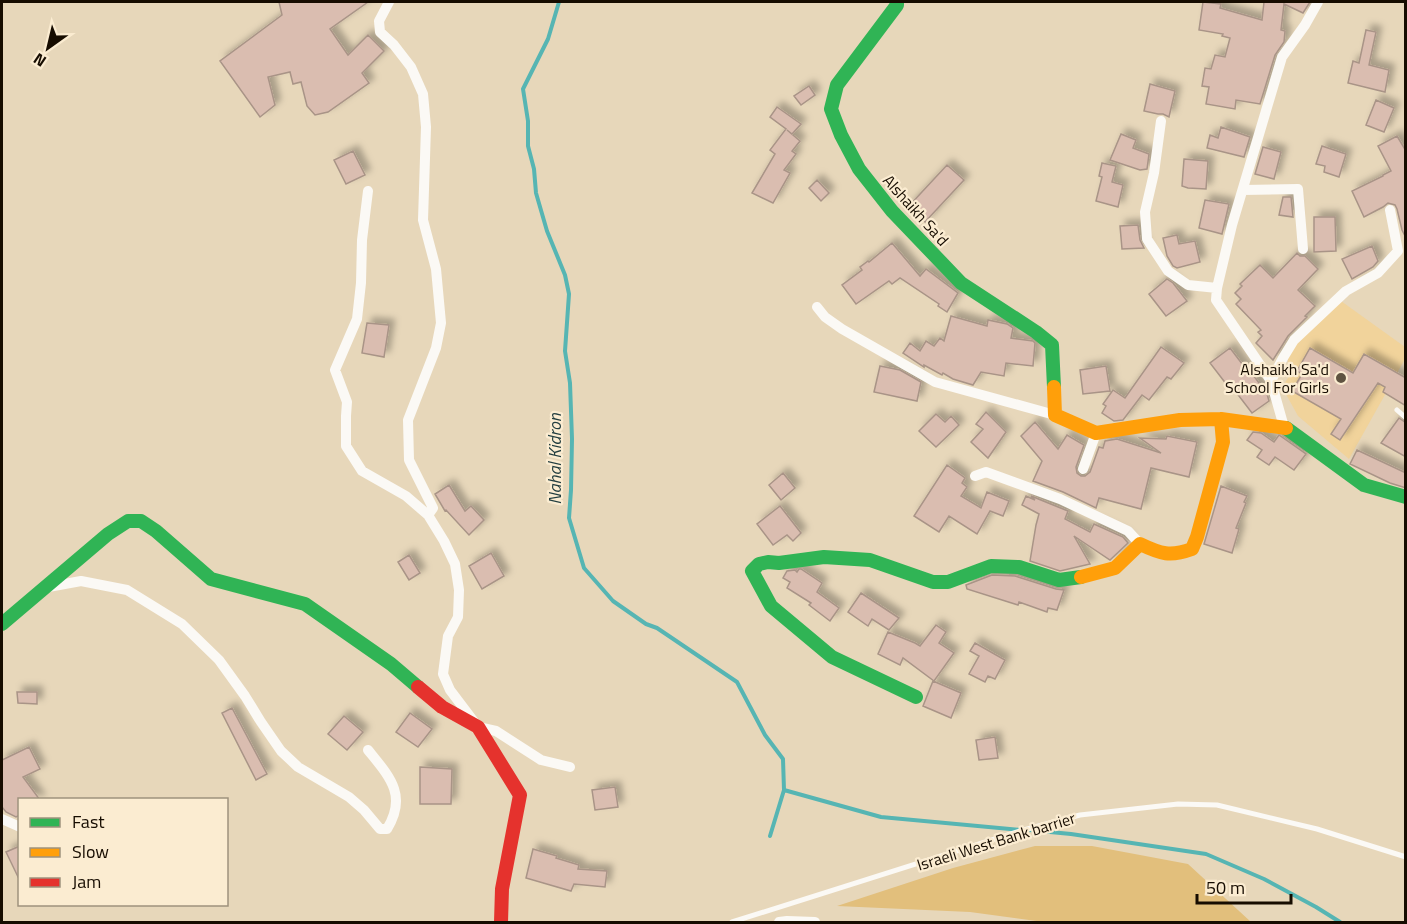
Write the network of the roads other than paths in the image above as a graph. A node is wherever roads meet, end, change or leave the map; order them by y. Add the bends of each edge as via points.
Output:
1 (389, 2) edge
2 (897, 2) edge
3 (1318, 2) edge
4 (1161, 121) dead end
5 (1243, 189) junction
6 (369, 191) dead end
7 (1390, 210) dead end
8 (1303, 249) dead end
9 (1217, 288) junction
10 (817, 307) dead end
11 (1270, 381) junction
12 (1397, 410) dead end
13 (1054, 415) junction
14 (1406, 418) edge
15 (1221, 419) junction
16 (1284, 427) junction
17 (1096, 433) junction
18 (1083, 469) dead end
19 (975, 476) dead end
20 (1406, 497) edge
21 (428, 515) junction
22 (1140, 544) junction
23 (43, 588) junction
24 (2, 624) edge
25 (916, 697) dead end
26 (478, 727) junction
27 (368, 750) dead end
28 (570, 767) dead end
29 (2, 819) edge
30 (18, 826) edge
31 (1406, 856) edge
32 (501, 922) edge
33 (732, 922) edge
34 (779, 922) edge
35 (815, 922) edge

1 - 21 street via 379,21 380,32 411,67 423,94 423,220 436,269 441,323 436,348 408,420 409,460 433,508
2 - 13 street, Alshaikh Sa'd via 837,85 831,109 859,169 892,211 961,283 1052,345
3 - 5 street via 1282,57
4 - 9 street via 1145,212 1147,239 1168,270 1188,285
5 - 8 street via 1298,189
5 - 9 street
6 - 21 street via 357,319 334,370 347,402 346,446 362,471 406,496
7 - 11 street via 1398,251 1378,273 1346,291 1294,340
9 - 11 street via 1216,300
10 - 13 street via 842,329 935,382
11 - 16 street
12 - 14 lane
13 - 17 street
15 - 16 street
15 - 17 street via 1180,420
15 - 22 street via 1223,442 1192,549 1163,555
16 - 20 street via 1364,485
17 - 18 street
19 - 22 street via 986,471 1060,499 1128,531
21 - 26 street via 455,564 459,590 458,617 448,636 443,674
22 - 25 street via 1115,568 1059,580 1019,567 992,566 948,582 933,582 870,560 824,557 768,562 752,571 771,606 832,657
23 - 24 street
23 - 26 street via 108,534 128,521 141,520 211,579 305,604 391,664 442,707
23 - 27 street via 81,581 127,590 182,624 219,660 281,751 298,767 349,797 380,830 387,829 396,803 394,785
26 - 28 street via 496,731 541,760
26 - 32 street via 520,795 502,889
29 - 30 street
31 - 33 lane, Israeli West Bank barrier via 1217,805 1178,804 1080,815
34 - 35 street

